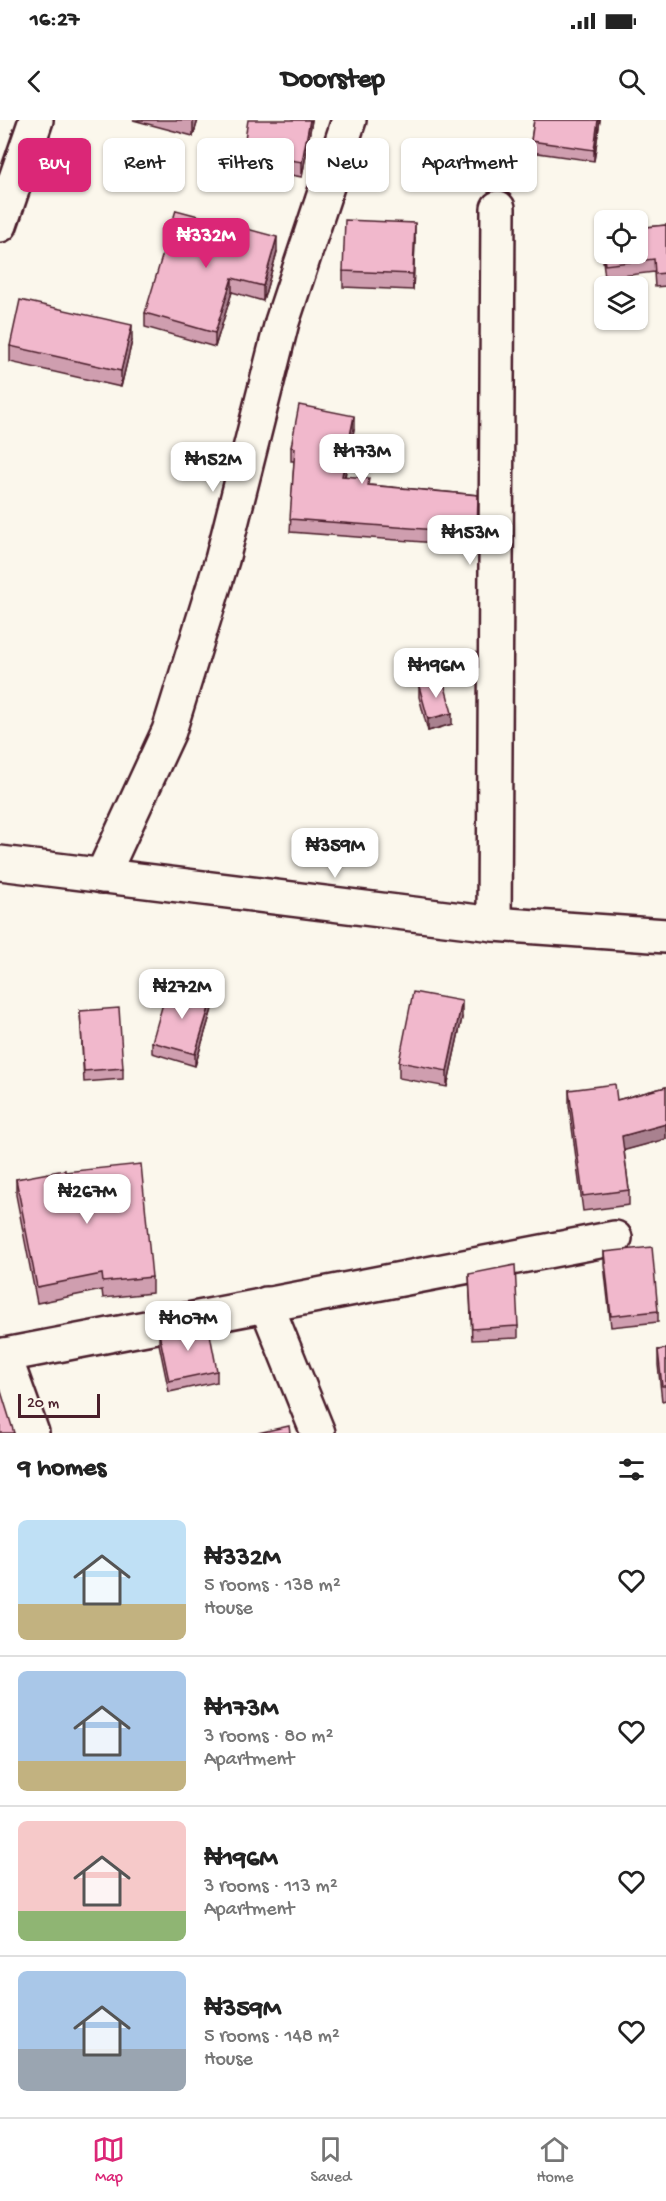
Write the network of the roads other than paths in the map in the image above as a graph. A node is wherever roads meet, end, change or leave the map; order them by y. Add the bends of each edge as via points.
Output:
1 (36, 120) edge
2 (349, 120) edge
3 (498, 208) dead end
4 (0, 225) edge
5 (0, 863) edge
6 (102, 876) junction
7 (494, 924) junction
8 (666, 936) edge
9 (615, 1238) dead end
10 (266, 1304) junction
11 (2, 1355) edge
12 (32, 1433) edge
13 (318, 1433) edge

1 - 4 street
2 - 6 street via 282,322 222,560 169,731
3 - 7 street
5 - 6 street
6 - 7 street
7 - 8 street
9 - 10 street
10 - 11 street
10 - 13 street
11 - 12 street

